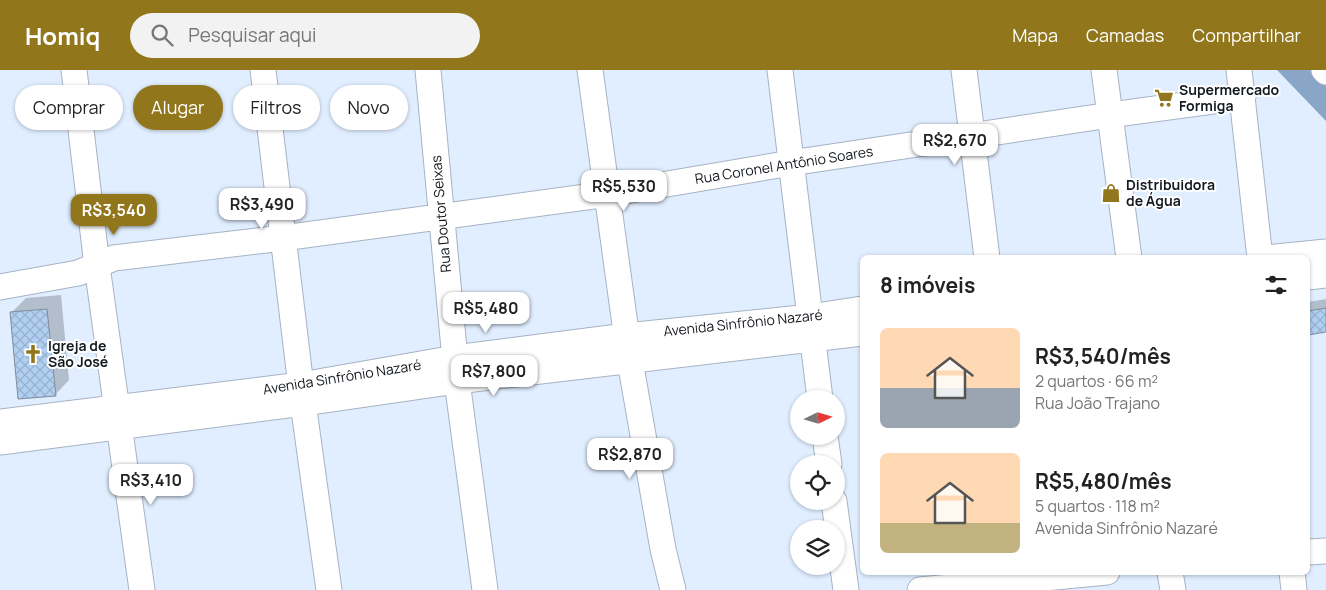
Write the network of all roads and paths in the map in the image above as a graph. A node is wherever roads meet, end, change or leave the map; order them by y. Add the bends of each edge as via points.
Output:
1 (74, 70) edge
2 (263, 70) edge
3 (428, 70) edge
4 (590, 70) edge
5 (780, 70) edge
6 (964, 70) edge
7 (1104, 70) edge
8 (1240, 70) edge
9 (1243, 98) junction
10 (1110, 115) junction
11 (971, 136) junction
12 (791, 163) junction
13 (608, 194) junction
14 (442, 216) junction
15 (283, 238) junction
16 (1326, 252) edge
17 (987, 255) edge
18 (1129, 255) edge
19 (1260, 255) edge
20 (1296, 255) edge
21 (97, 266) junction
22 (1326, 275) edge
23 (1310, 278) edge
24 (0, 287) edge
25 (860, 310) edge
26 (811, 328) junction
27 (860, 333) edge
28 (626, 336) junction
29 (630, 361) junction
30 (456, 370) junction
31 (819, 390) edge
32 (302, 394) junction
33 (118, 417) junction
34 (0, 422) edge
35 (0, 442) edge
36 (835, 510) edge
37 (1326, 551) edge
38 (1310, 552) edge
39 (1079, 575) edge
40 (1170, 575) edge
41 (1292, 575) edge
42 (1023, 581) edge
43 (142, 590) edge
44 (329, 590) edge
45 (485, 590) edge
46 (672, 590) edge
47 (846, 590) edge
48 (920, 590) edge
49 (1172, 590) edge
50 (1294, 590) edge

1 - 21 street
2 - 15 street
3 - 14 street, Rua Doutor Seixas
4 - 13 street
5 - 12 street
6 - 11 street
7 - 10 street
8 - 9 street
9 - 10 street, Rua Coronel Antônio Soares
9 - 19 street
10 - 11 street, Rua Coronel Antônio Soares
10 - 18 street
11 - 12 street, Rua Coronel Antônio Soares
11 - 17 street
12 - 13 street, Rua Coronel Antônio Soares
12 - 26 street
13 - 14 street, Rua Coronel Antônio Soares
13 - 28 street
14 - 15 street, Rua Coronel Antônio Soares
14 - 30 street, Rua Doutor Seixas
15 - 21 street, Rua Coronel Antônio Soares via 114,258
15 - 32 street
16 - 20 street
21 - 24 street, Rua Coronel Antônio Soares via 78,273
21 - 33 street
22 - 23 street
25 - 26 street, Avenida Sinfrônio Nazaré
26 - 27 street, Avenida Sinfrônio Nazaré
26 - 28 street, Avenida Sinfrônio Nazaré
26 - 29 street, Avenida Sinfrônio Nazaré
26 - 31 street
28 - 29 street
28 - 30 street, Avenida Sinfrônio Nazaré
29 - 30 street, Avenida Sinfrônio Nazaré
29 - 46 street
30 - 32 street, Avenida Sinfrônio Nazaré
30 - 45 street, Rua Doutor Seixas
32 - 33 street, Avenida Sinfrônio Nazaré
32 - 44 street
33 - 34 street, Avenida Sinfrônio Nazaré
33 - 35 street, Avenida Sinfrônio Nazaré
33 - 43 street
36 - 47 street
37 - 38 street
39 - 42 street
40 - 49 street
41 - 50 street
42 - 48 street

